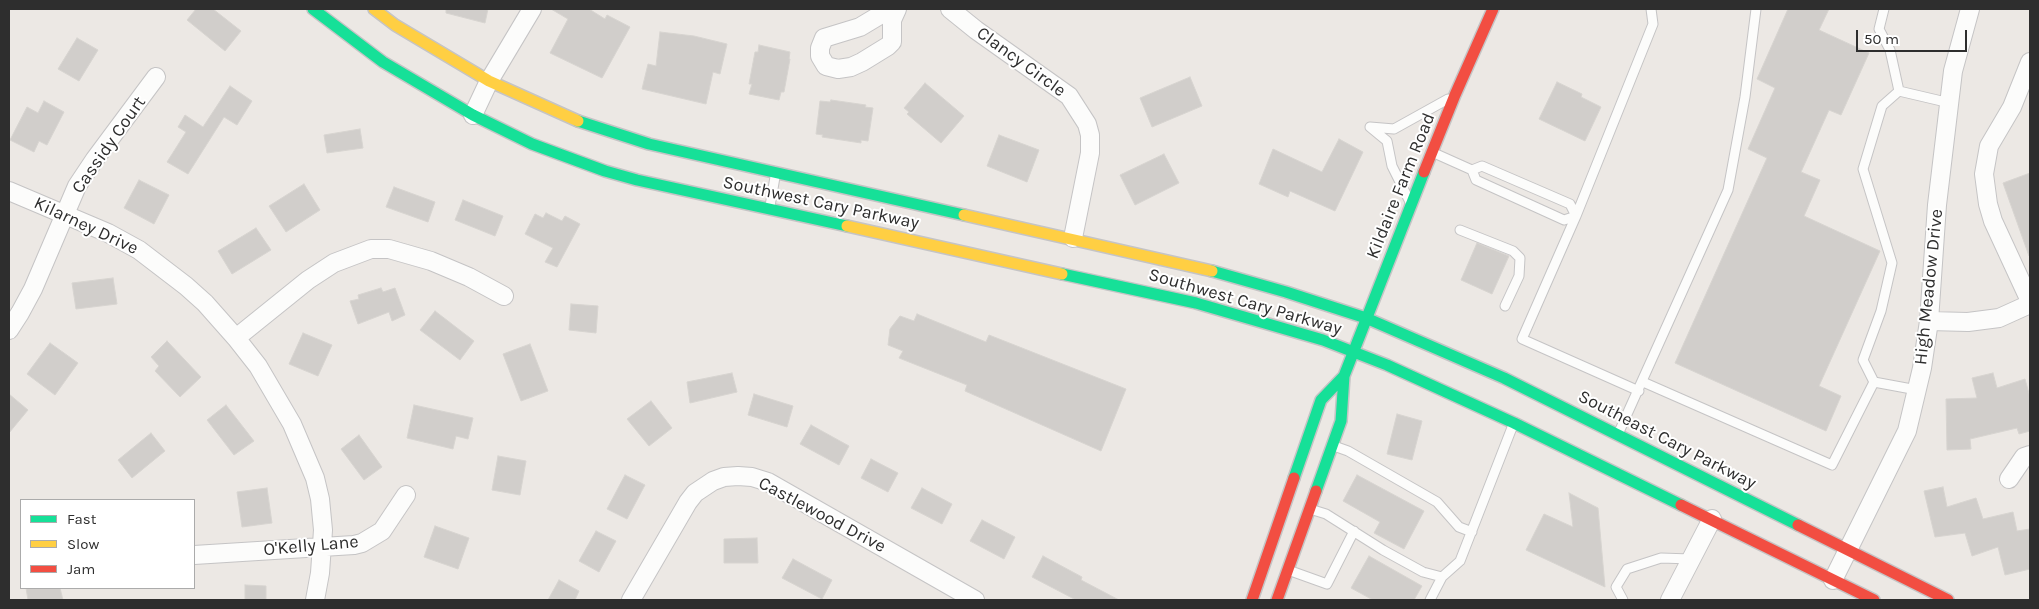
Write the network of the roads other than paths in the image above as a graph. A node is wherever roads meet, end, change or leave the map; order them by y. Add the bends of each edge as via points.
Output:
1 (313, 9) edge
2 (374, 9) edge
3 (532, 9) edge
4 (890, 9) edge
5 (896, 9) edge
6 (950, 9) edge
7 (1493, 9) edge
8 (1651, 9) edge
9 (1756, 9) edge
10 (1884, 9) edge
11 (1970, 9) edge
12 (2030, 62) edge
13 (156, 77) dead end
14 (489, 81) junction
15 (1900, 91) junction
16 (1455, 95) junction
17 (1950, 103) junction
18 (473, 115) junction
19 (1433, 153) junction
20 (1472, 170) junction
21 (776, 174) junction
22 (9, 191) edge
23 (1412, 206) junction
24 (769, 210) junction
25 (65, 214) junction
26 (1576, 216) junction
27 (1460, 230) dead end
28 (1073, 238) junction
29 (504, 296) dead end
30 (2030, 303) edge
31 (1504, 306) dead end
32 (1366, 318) junction
33 (1929, 321) junction
34 (9, 330) edge
35 (236, 338) junction
36 (1354, 351) junction
37 (1344, 376) junction
38 (1643, 382) junction
39 (1874, 382) junction
40 (1917, 390) junction
41 (1639, 391) junction
42 (1514, 422) junction
43 (1618, 435) junction
44 (1331, 445) junction
45 (2030, 454) edge
46 (2009, 478) dead end
47 (406, 495) dead end
48 (1310, 509) junction
49 (1712, 519) junction
50 (1354, 531) junction
51 (1472, 532) junction
52 (320, 548) junction
53 (1848, 549) junction
54 (195, 555) edge
55 (1691, 559) junction
56 (1288, 570) junction
57 (1442, 577) junction
58 (1833, 580) junction
59 (315, 600) edge
60 (632, 600) edge
61 (975, 600) edge
62 (1252, 600) edge
63 (1277, 600) edge
64 (1430, 600) edge
65 (1623, 600) edge
66 (1670, 600) edge
67 (1874, 600) edge
68 (1948, 600) edge

1 - 18 main road, Southwest Cary Parkway via 383,62
2 - 14 main road, Southwest Cary Parkway
3 - 14 street
4 - 5 street via 860,27 824,38 820,56 826,66 838,69 851,67 888,46 892,42 892,20
6 - 28 street, Clancy Circle via 1070,96 1087,124 1090,153
7 - 16 main road, Kildaire Farm Road
8 - 26 lane via 1653,24
9 - 38 lane via 1730,185
10 - 15 lane via 1879,29 1890,50
11 - 17 street, High Meadow Drive via 1953,71
12 - 30 street via 2012,107 1989,146 1984,174 1993,221
13 - 25 street, Cassidy Court via 77,186
14 - 18 street
14 - 21 main road, Southwest Cary Parkway via 580,123 649,144
15 - 17 lane
15 - 39 lane via 1882,106 1862,169 1892,263 1881,311 1863,360
16 - 19 main road, Kildaire Farm Road
16 - 23 lane via 1394,129 1370,127 1387,141 1392,166
17 - 33 street, High Meadow Drive via 1937,205
18 - 24 main road, Southwest Cary Parkway via 532,144 605,171
19 - 20 lane
19 - 23 main road, Kildaire Farm Road
20 - 26 lane via 1482,166 1570,204
20 - 26 lane via 1476,180 1564,220
21 - 24 lane
21 - 28 main road, Southwest Cary Parkway
22 - 25 street, Kilarney Drive
23 - 32 main road, Kildaire Farm Road
24 - 36 main road, Southwest Cary Parkway via 1196,303
25 - 34 street, Cassidy Court via 33,289
25 - 35 street, Kilarney Drive via 139,250 186,286
26 - 41 lane via 1522,339
27 - 31 lane via 1514,251 1520,258 1519,276
28 - 32 main road, Southwest Cary Parkway via 1191,265
29 - 35 street via 431,261 397,251 371,249 334,263 308,280
30 - 33 street via 1999,318 1968,322
32 - 36 main road, Kildaire Farm Road
32 - 43 main road, Southeast Cary Parkway via 1504,378
33 - 40 street, High Meadow Drive
35 - 52 street, Kilarney Drive via 279,399 315,478 322,514
36 - 37 main road, Kildaire Farm Road
36 - 42 main road
37 - 44 main road, Kildaire Farm Road via 1341,421
37 - 62 main road, Kildaire Farm Road via 1321,400
38 - 39 lane via 1832,465
38 - 41 lane
39 - 40 lane
40 - 53 street, High Meadow Drive via 1907,431
41 - 43 lane
42 - 49 main road
42 - 51 lane
43 - 53 main road, Southeast Cary Parkway
44 - 48 main road, Kildaire Farm Road
44 - 51 lane via 1348,451 1437,502 1459,527
45 - 46 street via 2024,457
47 - 52 street, O'Kelly Lane via 382,531 370,540 354,546
48 - 50 lane via 1326,514
48 - 56 main road, Kildaire Farm Road
49 - 55 street
49 - 58 main road
50 - 56 lane via 1327,584
50 - 57 lane via 1423,572
51 - 57 lane via 1460,561
52 - 54 street, O'Kelly Lane
52 - 59 street, Kilarney Drive
53 - 58 street, High Meadow Drive
53 - 68 main road, Southeast Cary Parkway
55 - 65 lane via 1661,558 1627,569 1616,587
55 - 66 street
56 - 63 main road, Kildaire Farm Road
57 - 64 lane
58 - 67 main road
60 - 61 street, Castlewood Drive via 695,493 713,481 738,476 768,482

